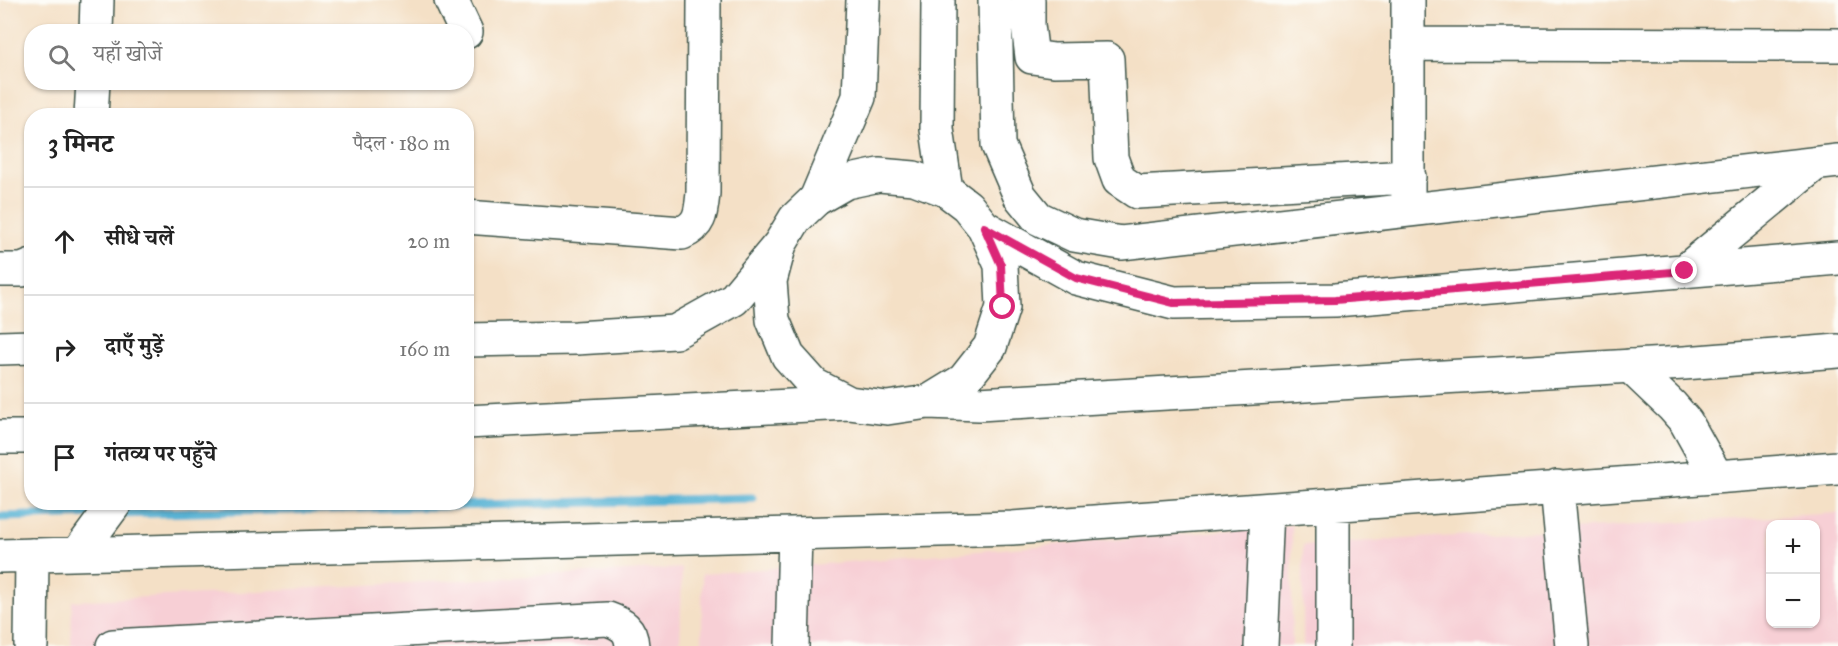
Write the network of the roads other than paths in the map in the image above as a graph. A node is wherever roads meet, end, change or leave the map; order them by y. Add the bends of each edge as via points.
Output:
1 (97, 0) edge
2 (451, 0) edge
3 (704, 0) edge
4 (863, 0) edge
5 (938, 0) edge
6 (995, 0) edge
7 (1028, 0) edge
8 (1408, 0) edge
9 (96, 24) edge
10 (462, 24) edge
11 (1409, 44) junction
12 (1838, 45) edge
13 (93, 90) edge
14 (91, 108) edge
15 (1827, 163) edge
16 (1409, 177) junction
17 (946, 190) junction
18 (816, 199) junction
19 (1408, 211) junction
20 (474, 218) edge
21 (984, 227) junction
22 (780, 244) junction
23 (1838, 258) edge
24 (24, 269) edge
25 (0, 270) edge
26 (1685, 271) junction
27 (474, 340) edge
28 (24, 347) edge
29 (0, 348) edge
30 (1838, 351) edge
31 (1630, 366) junction
32 (928, 402) junction
33 (849, 404) junction
34 (474, 422) edge
35 (0, 437) edge
36 (24, 437) edge
37 (1838, 468) edge
38 (1716, 476) junction
39 (1557, 487) junction
40 (1333, 506) junction
41 (1267, 510) junction
42 (98, 527) edge
43 (795, 534) junction
44 (32, 555) junction
45 (0, 556) edge
46 (31, 646) edge
47 (113, 646) edge
48 (632, 646) edge
49 (792, 646) edge
50 (1262, 646) edge
51 (1333, 646) edge
52 (1572, 646) edge

1 - 9 street
2 - 10 street
3 - 20 street via 703,193 701,214 692,229 682,233
4 - 18 street via 859,97
5 - 17 street via 937,129
6 - 19 street via 998,145 1020,196 1038,218 1074,235 1121,243
7 - 16 street via 1032,57 1107,60 1111,158 1119,180 1137,192
8 - 11 street
11 - 12 street
11 - 16 street
13 - 14 street
15 - 19 street
15 - 26 street
16 - 19 street
17 - 18 street via 914,178 879,175 846,182
17 - 21 street via 967,206
18 - 22 street via 795,219
21 - 26 street via 1076,278 1174,303 1335,300
21 - 32 street via 1001,265 1003,307 990,347 964,380
22 - 27 street via 734,299 675,332
22 - 33 street via 770,281 773,320 780,338 788,356 814,385
23 - 26 street
24 - 25 street
28 - 29 street
30 - 31 street
31 - 32 street via 979,404
31 - 38 street via 1686,422
32 - 33 street via 887,408
33 - 34 street
35 - 36 street
37 - 38 street
38 - 39 street
39 - 40 street
39 - 52 street
40 - 41 street
40 - 51 street
41 - 43 street via 1012,528
41 - 50 street
42 - 43 street
42 - 44 street
43 - 49 street
44 - 45 street
44 - 46 street
47 - 48 street via 608,619 628,630

